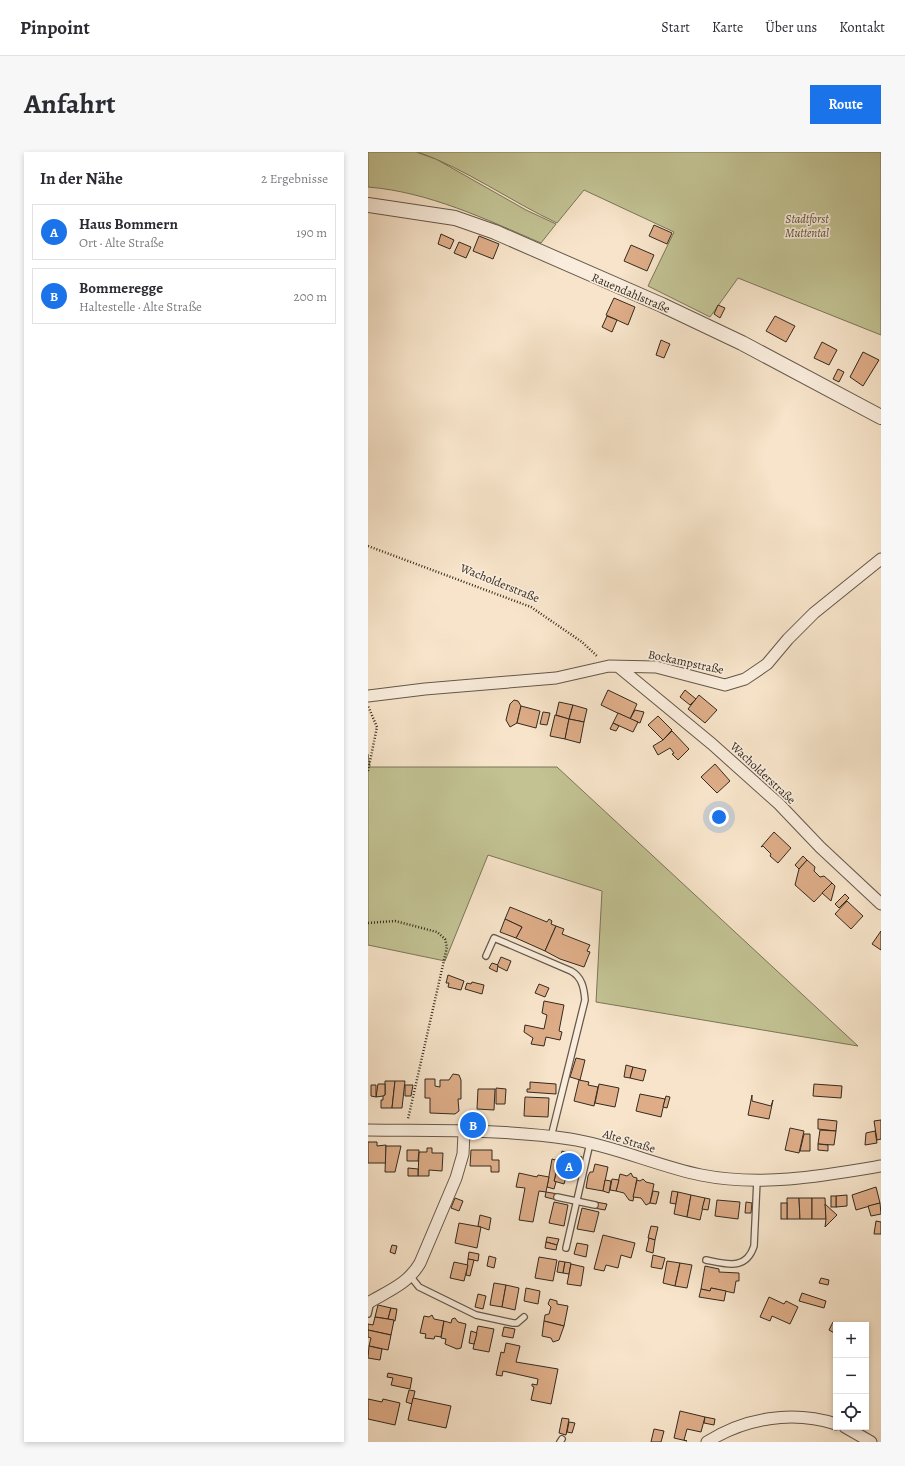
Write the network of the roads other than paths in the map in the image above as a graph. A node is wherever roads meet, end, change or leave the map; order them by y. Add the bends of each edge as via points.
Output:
1 (368, 205) edge
2 (881, 417) edge
3 (881, 559) edge
4 (620, 668) junction
5 (368, 696) edge
6 (881, 904) edge
7 (486, 956) dead end
8 (368, 1130) edge
9 (464, 1132) junction
10 (551, 1137) junction
11 (590, 1142) junction
12 (881, 1166) edge
13 (757, 1180) junction
14 (557, 1197) dead end
15 (577, 1201) junction
16 (595, 1204) dead end
17 (566, 1248) dead end
18 (706, 1260) dead end
19 (411, 1277) junction
20 (370, 1302) edge
21 (368, 1314) edge
22 (524, 1317) dead end
23 (833, 1423) edge
24 (850, 1430) edge
25 (707, 1442) edge
26 (871, 1442) edge

1 - 2 street, Rauendahlstraße via 455,218 495,232 742,343
3 - 4 street, Bockampstraße via 814,613 768,664 745,679 725,685 656,667
4 - 5 street, Bockampstraße via 609,666 556,678
4 - 6 street, Wacholderstraße via 757,784
7 - 10 lane via 494,938 577,974 583,986 585,1000
8 - 9 street, Alte Straße
9 - 10 street, Alte Straße
9 - 19 street via 463,1154 456,1178 420,1263
10 - 11 street, Alte Straße
11 - 13 street, Alte Straße via 701,1175
11 - 15 lane
12 - 13 street, Alte Straße via 825,1176
13 - 18 lane via 752,1251 744,1260 730,1265
14 - 15 lane
15 - 16 lane
15 - 17 lane
19 - 20 street
19 - 22 lane via 419,1287 476,1314 513,1323
20 - 21 lane
23 - 25 street via 800,1417 762,1420 739,1426
24 - 26 street

